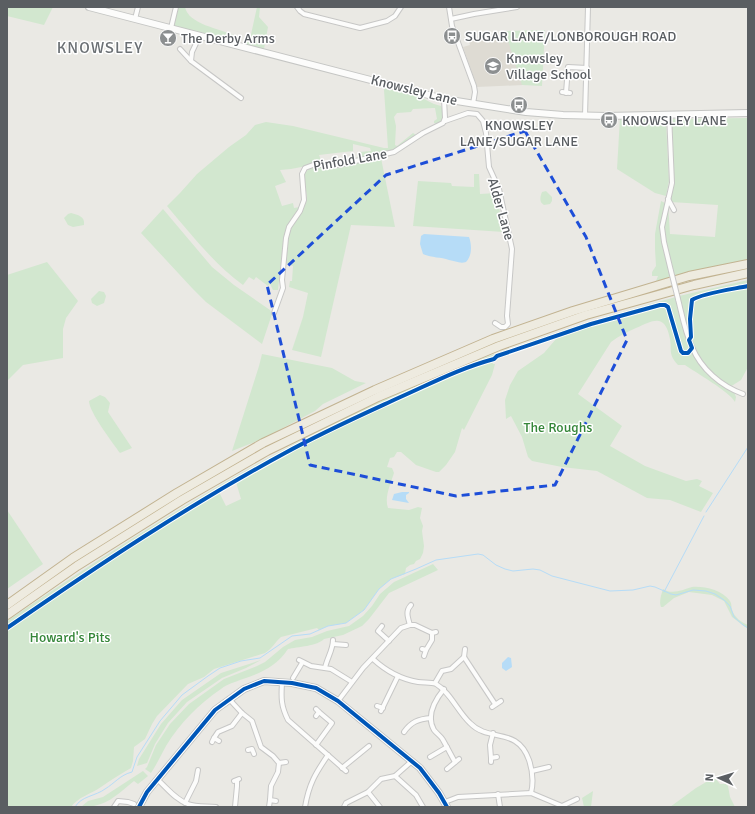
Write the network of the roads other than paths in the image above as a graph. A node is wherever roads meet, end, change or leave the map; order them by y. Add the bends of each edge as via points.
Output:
1 (91, 7) edge
2 (138, 7) edge
3 (176, 7) edge
4 (297, 7) edge
5 (401, 7) edge
6 (449, 7) edge
7 (517, 7) edge
8 (588, 7) edge
9 (495, 9) edge
10 (135, 19) junction
11 (451, 20) junction
12 (171, 28) junction
13 (200, 35) junction
14 (180, 49) dead end
15 (191, 61) junction
16 (568, 61) dead end
17 (568, 67) junction
18 (587, 68) junction
19 (566, 92) dead end
20 (241, 98) dead end
21 (444, 98) junction
22 (473, 104) junction
23 (748, 113) edge
24 (668, 114) junction
25 (585, 116) junction
26 (445, 120) junction
27 (668, 198) junction
28 (674, 210) dead end
29 (748, 264) edge
30 (748, 273) edge
31 (274, 313) dead end
32 (495, 323) dead end
33 (743, 394) dead end
34 (7, 605) edge
35 (408, 606) dead end
36 (7, 615) edge
37 (410, 625) junction
38 (382, 626) dead end
39 (389, 641) junction
40 (346, 645) dead end
41 (465, 649) dead end
42 (424, 656) dead end
43 (464, 657) junction
44 (373, 659) junction
45 (325, 668) junction
46 (398, 676) junction
47 (292, 678) dead end
48 (352, 682) junction
49 (282, 683) junction
50 (435, 684) junction
51 (444, 689) junction
52 (229, 699) junction
53 (338, 701) junction
54 (501, 701) dead end
55 (377, 706) dead end
56 (317, 712) dead end
57 (242, 713) junction
58 (431, 718) junction
59 (332, 723) junction
60 (338, 726) dead end
61 (403, 732) dead end
62 (493, 734) junction
63 (219, 741) dead end
64 (260, 745) junction
65 (316, 745) junction
66 (369, 746) dead end
67 (358, 747) dead end
68 (446, 747) junction
69 (362, 751) junction
70 (254, 754) dead end
71 (435, 754) junction
72 (328, 755) junction
73 (430, 757) dead end
74 (497, 757) dead end
75 (438, 758) dead end
76 (412, 761) junction
77 (286, 762) dead end
78 (279, 763) junction
79 (447, 768) dead end
80 (198, 769) dead end
81 (532, 771) junction
82 (548, 773) dead end
83 (395, 776) junction
84 (158, 780) junction
85 (236, 780) dead end
86 (368, 792) junction
87 (531, 793) junction
88 (498, 794) junction
89 (577, 799) dead end
90 (270, 800) junction
91 (276, 801) dead end
92 (185, 803) junction
93 (446, 805) edge
94 (136, 806) edge
95 (562, 806) edge
96 (114, 807) edge
97 (216, 807) edge
98 (235, 807) edge
99 (269, 807) edge
100 (305, 807) edge
101 (344, 807) edge
102 (380, 807) edge
103 (423, 807) edge
104 (500, 807) edge

1 - 10 main road, Knowsley Lane
2 - 10 street
3 - 12 street
4 - 5 street via 304,14 360,28 387,21 395,16
6 - 11 street
7 - 9 street
8 - 18 street
9 - 11 street
10 - 12 main road, Knowsley Lane
11 - 22 street via 474,86
12 - 13 main road, Knowsley Lane
13 - 15 street
13 - 21 main road, Knowsley Lane
14 - 15 street
15 - 20 street
16 - 17 street
17 - 18 street
17 - 19 street
18 - 25 street
21 - 22 main road, Knowsley Lane
21 - 26 street
22 - 25 main road, Knowsley Lane via 526,112
23 - 24 main road, Knowsley Lane
24 - 25 main road, Knowsley Lane
24 - 27 street via 672,183
26 - 31 street, Pinfold Lane via 444,123 394,152 338,165 313,165 305,168 302,174 304,200 286,238 283,288
26 - 32 street, Alder Lane via 473,113 484,121 489,167 499,189 512,249 508,324 501,327
27 - 28 street
27 - 33 street, bridge via 662,227 664,242 689,340 706,370 720,383
29 - 34 highway via 689,276 573,311 493,339 375,390 263,443 73,558
30 - 36 highway via 586,315 499,346 378,397 267,451 182,500 76,566
35 - 37 street
37 - 39 street via 401,628
37 - 42 street via 434,632 432,640 424,650
38 - 39 street via 376,629
39 - 44 street
40 - 45 street via 333,642
41 - 43 street
43 - 50 street via 450,669 442,671
43 - 54 street via 494,706
44 - 46 street
44 - 48 street
45 - 47 street via 300,661
45 - 48 street
46 - 50 street
46 - 55 street via 382,710
48 - 53 street
49 - 52 main road via 264,681 244,688
49 - 53 main road via 316,688
49 - 65 street via 281,700 288,720
50 - 51 street
51 - 58 street via 436,700
51 - 62 street via 470,724
52 - 57 street
52 - 84 main road via 210,716
53 - 76 main road
56 - 59 street
57 - 63 street via 232,726 218,732 213,740
57 - 64 street via 253,723
58 - 61 street via 416,720
58 - 68 street via 435,731
59 - 60 street
59 - 65 street
62 - 74 street via 490,745 491,760
62 - 81 street via 511,738 522,746
64 - 70 street via 250,750
64 - 78 street
65 - 72 street
66 - 69 street
67 - 69 street
68 - 71 street
68 - 79 street via 457,761
69 - 72 street via 344,769
71 - 73 street
71 - 75 street
72 - 100 street via 308,789
76 - 83 street
76 - 93 main road via 426,775
77 - 78 street
78 - 90 street via 278,772 271,786
80 - 92 street via 196,781
81 - 82 street via 547,768
81 - 87 street
83 - 86 street via 381,779
83 - 103 street via 416,795
84 - 92 street
84 - 94 main road
85 - 98 street via 238,786
86 - 101 street via 346,803
86 - 102 street
87 - 88 street
87 - 95 street
88 - 93 street via 458,797
88 - 104 street
89 - 95 street
90 - 91 street
90 - 99 street
92 - 97 street
94 - 96 street via 128,802 118,802

